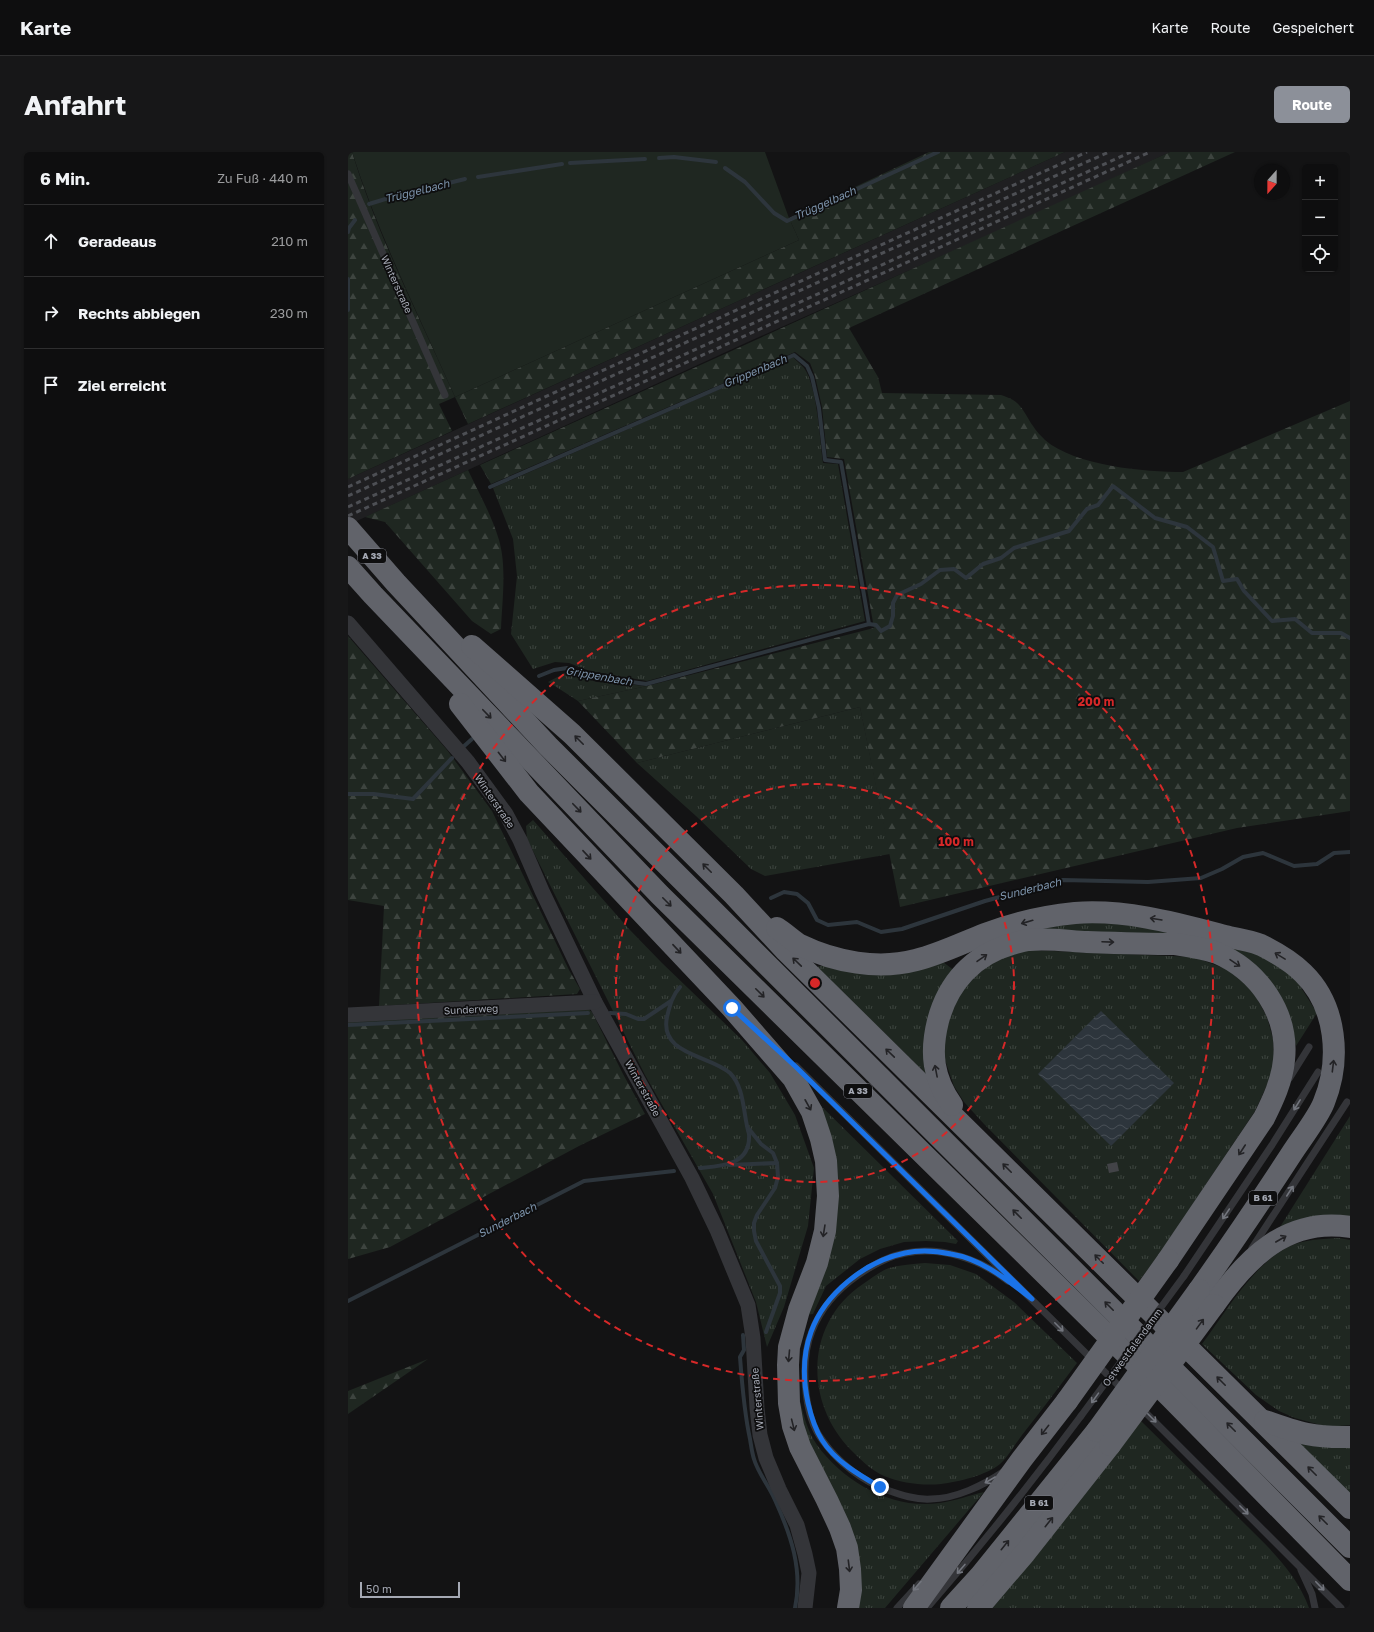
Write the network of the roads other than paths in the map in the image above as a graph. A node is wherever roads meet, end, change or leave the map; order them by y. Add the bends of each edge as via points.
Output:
1 (348, 174) edge
2 (445, 395) dead end
3 (348, 528) edge
4 (348, 566) edge
5 (396, 583) junction
6 (373, 595) junction
7 (348, 623) edge
8 (734, 895) junction
9 (595, 1002) junction
10 (732, 1008) junction
11 (348, 1015) edge
12 (1309, 1047) dead end
13 (785, 1056) dead end
14 (790, 1061) dead end
15 (1318, 1072) dead end
16 (1347, 1102) dead end
17 (1264, 1118) junction
18 (978, 1139) junction
19 (1350, 1228) edge
20 (1205, 1291) junction
21 (1032, 1299) junction
22 (1074, 1409) junction
23 (1258, 1418) junction
24 (1350, 1437) edge
25 (1104, 1438) junction
26 (1022, 1459) junction
27 (1350, 1508) edge
28 (1350, 1547) edge
29 (1298, 1564) junction
30 (932, 1570) dead end
31 (1350, 1580) edge
32 (922, 1581) dead end
33 (985, 1606) edge
34 (805, 1608) edge
35 (848, 1608) edge
36 (897, 1608) edge
37 (914, 1608) edge
38 (927, 1608) edge
39 (951, 1608) edge
40 (1316, 1608) edge
41 (1341, 1608) edge

1 - 2 lane, Winterstraße
3 - 5 highway, A 33
4 - 6 highway, A 33
8 -> 5 highway via 572,734 444,621
28 -> 5 highway, A 33 via 548,746
6 -> 10 highway via 529,793
6 -> 31 highway, A 33 via 660,895 1170,1397
7 - 9 street, Winterstraße via 468,762 506,814
18 -> 8 highway via 786,951
20 -> 8 highway, Ostwestfalendamm / B 61 via 1324,1104 1334,1054 1332,1027 1324,1002 1304,973 1282,956 1258,944 1161,920 1117,913 1076,913 1033,920 989,932 916,960 892,964 862,963 828,956 798,944
9 - 11 street, Sunderweg
9 - 34 street, Winterstraße via 692,1178 717,1230 748,1306 753,1338 760,1435 766,1458 797,1525 806,1554 809,1573
10 - 13 lane
10 -> 35 highway via 792,1078 812,1112 826,1161 828,1196 825,1232 789,1347 788,1386 793,1426 800,1448 840,1528 847,1548 851,1590
12 - 17 lane
14 - 21 lane
15 -> 20 lane, Ostwestfalendamm / B 61 via 1272,1145
20 -> 16 lane via 1279,1208
18 -> 17 highway via 945,1095 938,1079 933,1056 940,1012 954,983 967,969 985,955 1029,940 1175,944 1216,953 1232,960 1250,974 1272,1000 1284,1039 1281,1076
17 -> 22 highway, bridge via 1168,1260
23 -> 18 highway
20 -> 19 highway via 1283,1236 1319,1226
20 -> 22 lane, Ostwestfalendamm / B 61, bridge
25 -> 20 highway, bridge
26 -> 21 lane via 979,1486 931,1500 905,1496 880,1487 840,1461 822,1440 811,1416 804,1373 811,1332 833,1296 865,1270 892,1257 927,1251 951,1254 982,1264
21 -> 29 lane
22 -> 26 highway
22 -> 38 lane, Ostwestfalendamm / B 61 via 1034,1480
23 - 24 highway via 1311,1436
27 -> 23 highway
33 -> 25 highway via 1025,1553
39 -> 25 highway, B 61
26 - 30 lane
26 - 37 highway
29 - 40 lane
29 -> 41 lane
32 -> 36 lane

